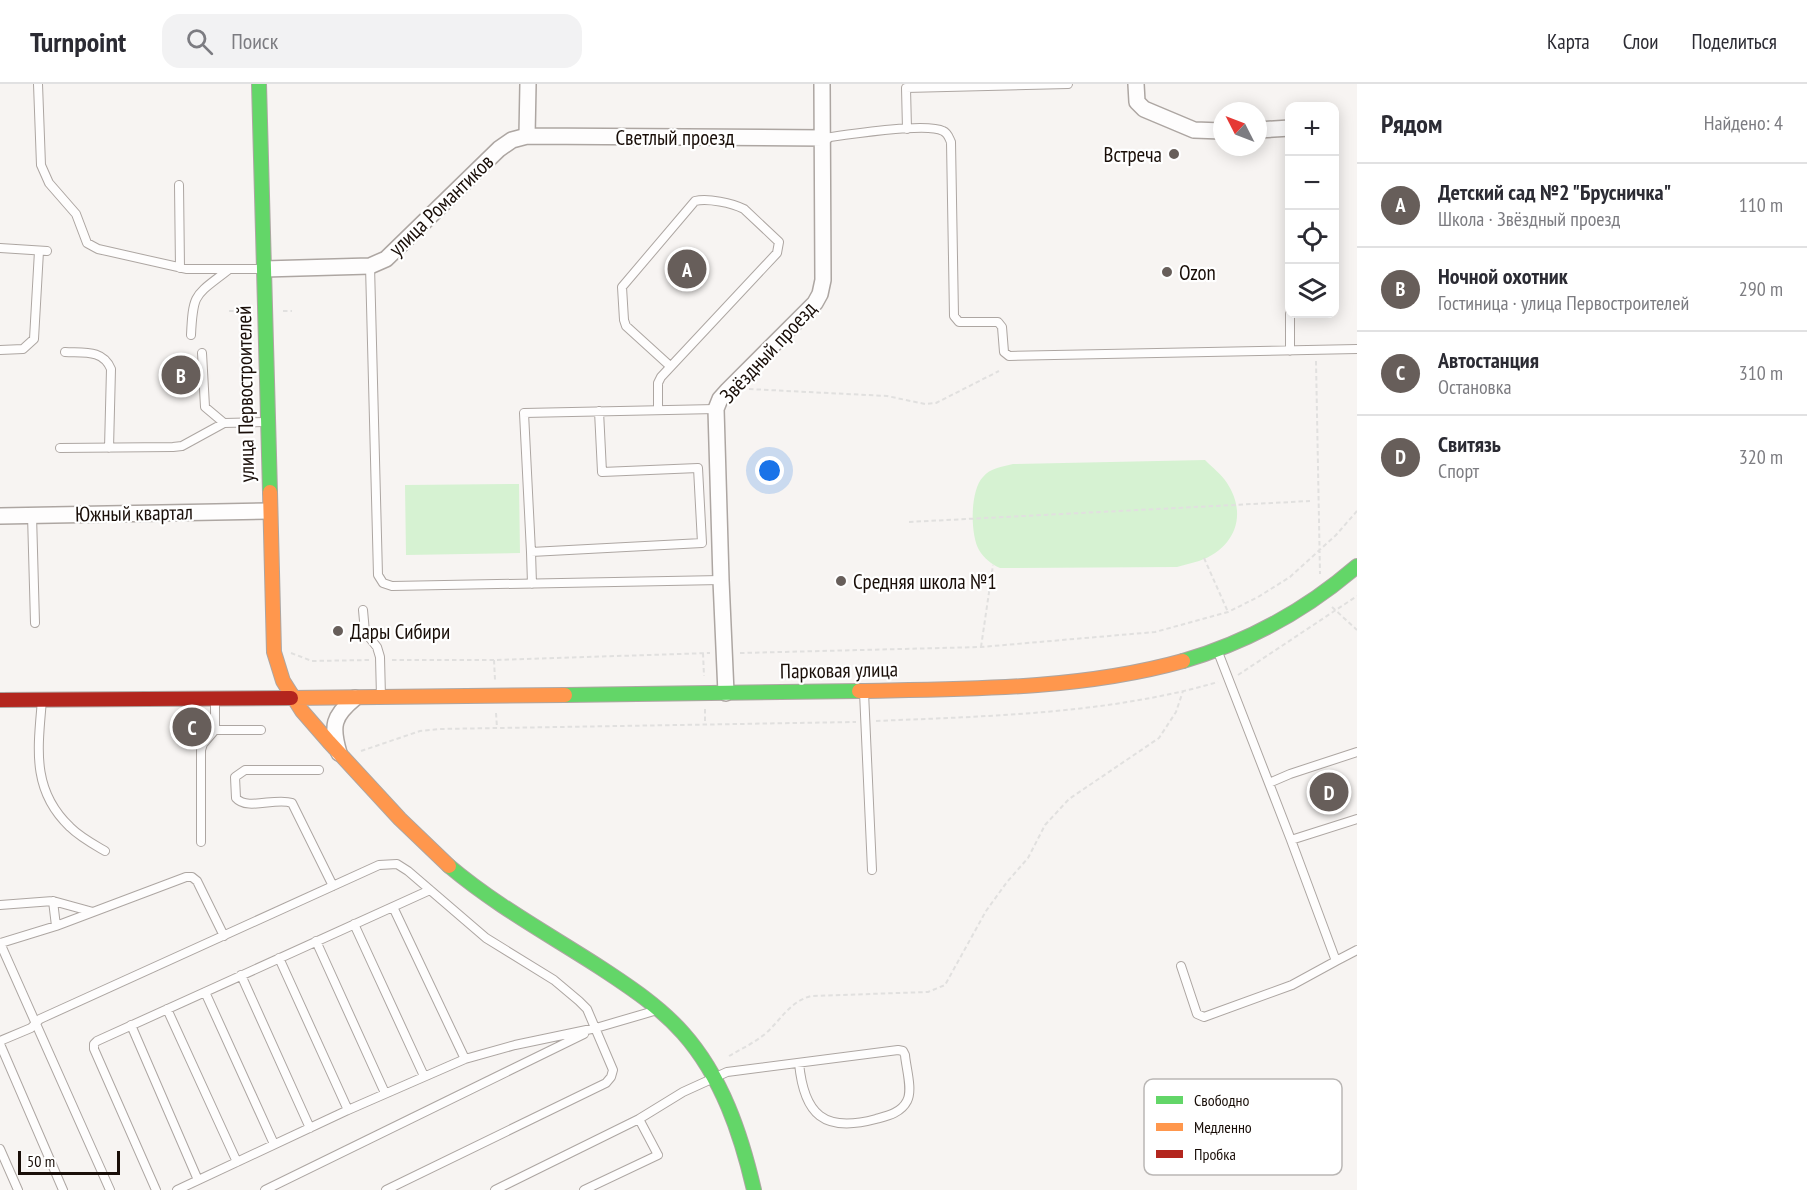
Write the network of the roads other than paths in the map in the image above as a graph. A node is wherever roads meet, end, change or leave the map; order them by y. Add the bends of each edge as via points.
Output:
1 (38, 84) edge
2 (259, 84) edge
3 (528, 84) edge
4 (822, 84) edge
5 (1068, 84) edge
6 (1137, 84) edge
7 (1285, 128) edge
8 (907, 129) junction
9 (1267, 129) edge
10 (1213, 131) edge
11 (527, 136) junction
12 (824, 138) junction
13 (179, 185) dead end
14 (0, 248) edge
15 (370, 266) junction
16 (180, 268) junction
17 (264, 269) junction
18 (228, 270) junction
19 (1290, 318) edge
20 (191, 335) dead end
21 (1357, 349) edge
22 (0, 350) edge
23 (1290, 351) junction
24 (65, 352) dead end
25 (202, 353) dead end
26 (670, 366) junction
27 (716, 409) junction
28 (658, 410) junction
29 (599, 411) junction
30 (267, 422) junction
31 (224, 423) junction
32 (60, 448) dead end
33 (109, 448) junction
34 (269, 511) junction
35 (32, 515) junction
36 (0, 516) edge
37 (531, 552) junction
38 (1357, 566) edge
39 (721, 580) junction
40 (532, 584) junction
41 (363, 610) dead end
42 (35, 623) dead end
43 (1217, 650) junction
44 (864, 691) junction
45 (726, 693) junction
46 (214, 698) junction
47 (355, 698) junction
48 (381, 698) junction
49 (293, 699) junction
50 (0, 700) edge
51 (42, 700) junction
52 (215, 730) junction
53 (261, 730) dead end
54 (1357, 752) edge
55 (339, 753) junction
56 (319, 770) dead end
57 (1269, 783) junction
58 (1357, 819) edge
59 (1291, 840) junction
60 (201, 842) dead end
61 (105, 851) dead end
62 (872, 870) dead end
63 (333, 886) junction
64 (430, 890) junction
65 (53, 901) junction
66 (0, 905) edge
67 (393, 907) junction
68 (93, 912) junction
69 (354, 924) junction
70 (56, 926) junction
71 (224, 936) junction
72 (316, 942) junction
73 (1, 943) edge
74 (1357, 950) edge
75 (279, 958) junction
76 (1336, 961) junction
77 (1181, 966) dead end
78 (241, 975) junction
79 (205, 992) junction
80 (167, 1009) junction
81 (658, 1010) junction
82 (36, 1023) junction
83 (131, 1025) junction
84 (596, 1028) junction
85 (0, 1042) edge
86 (465, 1059) junction
87 (799, 1063) junction
88 (424, 1076) junction
89 (713, 1077) junction
90 (385, 1093) junction
91 (348, 1110) junction
92 (639, 1119) junction
93 (310, 1128) junction
94 (274, 1144) junction
95 (0, 1149) edge
96 (237, 1162) junction
97 (198, 1180) junction
98 (18, 1190) edge
99 (63, 1190) edge
100 (110, 1190) edge
101 (156, 1190) edge
102 (177, 1190) edge
103 (265, 1190) edge
104 (386, 1190) edge
105 (495, 1190) edge
106 (584, 1190) edge
107 (754, 1190) edge

1 - 16 lane via 41,165 50,183 76,214 87,243
2 - 17 street, улица Первостроителей
3 - 11 street
4 - 12 street, Звёздный проезд
5 - 8 lane via 906,88
6 - 10 street via 1137,102 1144,109 1194,130
7 - 9 street
8 - 12 lane
8 - 23 lane via 935,128 948,135 954,316 959,322 998,322 1004,352 1010,356
11 - 12 street, Светлый проезд
11 - 15 street, улица Романтиков via 499,148 399,248
12 - 27 street, Звёздный проезд via 820,294 728,390
13 - 16 lane
14 - 22 lane via 43,251 34,339 23,350
15 - 17 street, улица Романтиков
15 - 40 lane via 378,574 383,583 392,586
16 - 18 lane
17 - 18 lane
17 - 30 street, улица Первостроителей
18 - 20 lane via 196,296
19 - 23 lane
21 - 23 lane
24 - 33 lane via 97,353 111,369
25 - 31 lane via 205,407
26 - 26 lane via 777,253 779,242 738,206 695,201 622,287 626,326
26 - 28 lane via 658,383
27 - 28 lane
27 - 39 street, Звёздный проезд
28 - 29 lane
29 - 37 lane via 524,413
29 - 37 lane via 602,472 698,468 702,543
30 - 31 lane
30 - 34 street, улица Первостроителей
31 - 33 lane via 182,446
32 - 33 lane
34 - 35 street, Южный квартал
34 - 49 street, улица Первостроителей via 274,652 281,678
35 - 36 street, Южный квартал
35 - 42 lane
37 - 40 lane
38 - 43 street, Парковая улица via 1273,625
39 - 40 lane
39 - 45 street, Звёздный проезд
41 - 48 lane via 365,632 377,647 380,660
43 - 44 street, Парковая улица via 1128,673 1057,682
43 - 57 lane
44 - 45 street, Парковая улица
44 - 62 lane
45 - 48 street, Парковая улица
46 - 49 street, Парковая улица
46 - 51 street, Парковая улица
46 - 52 lane
47 - 48 street, Парковая улица
47 - 49 street, Парковая улица
47 - 55 street via 338,715 334,726
49 - 55 street, улица Первостроителей
50 - 51 street, Парковая улица
51 - 61 lane via 38,763 42,784 64,821
52 - 53 lane
52 - 60 lane via 201,750
54 - 57 lane
55 - 81 street, улица Первостроителей via 426,847 457,874 612,975
56 - 63 lane via 245,770 235,777 236,798 245,804 292,803
57 - 59 lane
58 - 59 lane
59 - 76 lane
63 - 64 lane via 387,863 397,864
63 - 71 lane
64 - 67 lane
64 - 84 lane via 486,938 568,990 587,1010
65 - 66 lane
65 - 68 lane
65 - 70 lane
67 - 69 lane
67 - 86 lane
68 - 70 lane
68 - 71 lane via 192,877
69 - 72 lane
69 - 88 lane
70 - 73 lane
71 - 82 lane
72 - 75 lane
72 - 90 lane
73 - 82 lane
74 - 76 lane
75 - 78 lane
75 - 91 lane
76 - 77 lane via 1292,985 1204,1017 1197,1014
78 - 79 lane
78 - 93 lane
79 - 80 lane
79 - 94 lane
80 - 83 lane
80 - 96 lane
81 - 84 lane
81 - 89 street, улица Первостроителей via 693,1045
82 - 85 lane
82 - 100 lane
83 - 97 lane
83 - 101 lane via 97,1041 93,1049
84 - 86 lane
84 - 103 lane
84 - 104 lane via 614,1070 606,1083
85 - 99 lane
86 - 88 lane
87 - 87 lane via 804,1094 818,1114 832,1123 852,1124 888,1116 908,1100 904,1055 898,1050
87 - 89 lane via 745,1068
88 - 90 lane
89 - 92 lane
89 - 107 street, улица Первостроителей via 736,1127
90 - 91 lane
91 - 93 lane
92 - 105 lane
92 - 106 lane via 658,1155
93 - 94 lane
94 - 96 lane
95 - 98 lane
96 - 97 lane
97 - 102 lane

